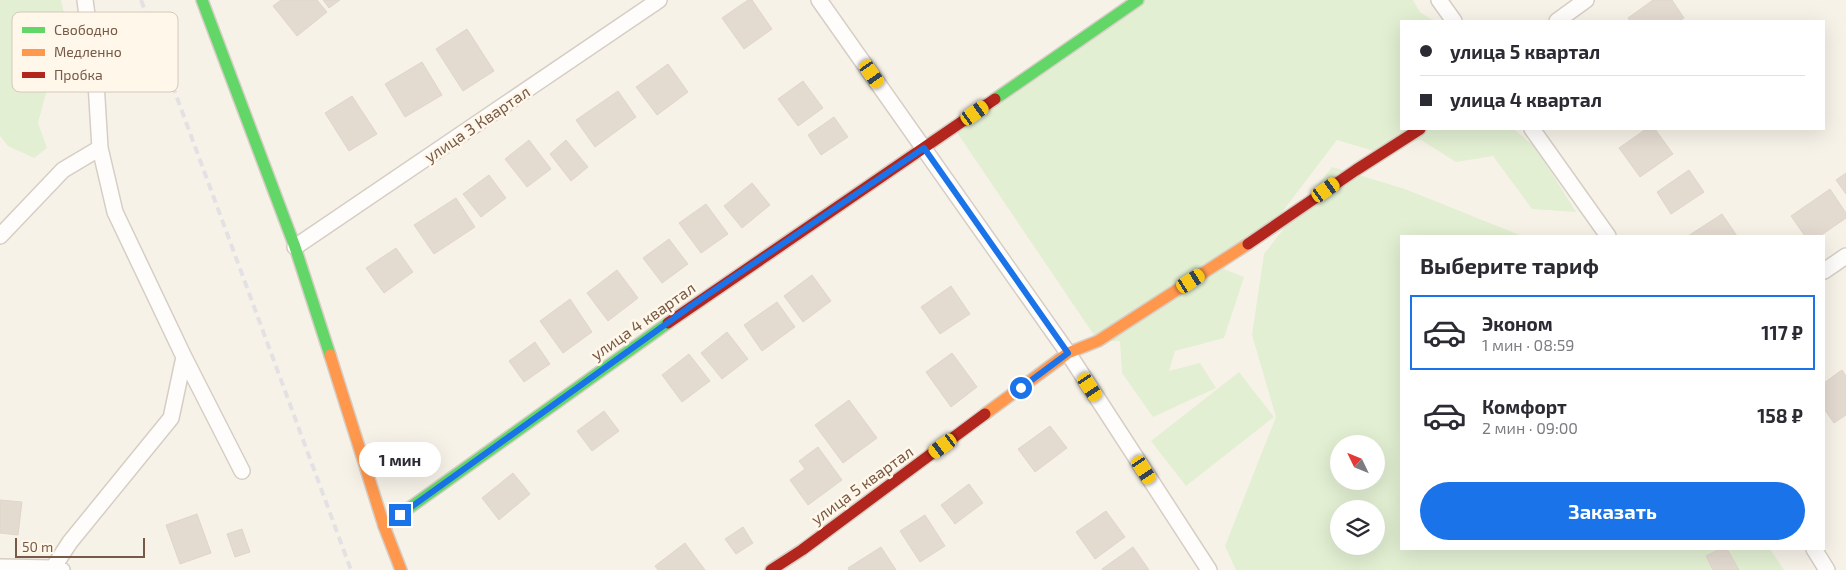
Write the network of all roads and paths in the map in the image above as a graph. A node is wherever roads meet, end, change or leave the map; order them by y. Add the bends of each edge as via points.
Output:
1 (202, 0) edge
2 (659, 0) edge
3 (819, 0) edge
4 (1138, 0) edge
5 (1439, 0) edge
6 (1586, 0) edge
7 (1453, 20) edge
8 (1558, 20) edge
9 (96, 92) edge
10 (1418, 130) edge
11 (1533, 130) edge
12 (100, 148) junction
13 (924, 148) junction
14 (1607, 235) edge
15 (0, 236) edge
16 (295, 247) junction
17 (1846, 256) edge
18 (1825, 270) edge
19 (1068, 353) junction
20 (184, 357) junction
21 (242, 470) dead end
22 (384, 526) junction
23 (1815, 550) edge
24 (0, 567) edge
25 (58, 569) edge
26 (401, 570) edge
27 (771, 570) edge
28 (1209, 570) edge
29 (1827, 570) edge

1 - 16 street
2 - 16 street, улица 3 Квартал
3 - 13 street
4 - 13 street, улица 4 квартал
5 - 7 street
6 - 8 street
9 - 12 street
10 - 19 street, улица 5 квартал via 1098,341
11 - 14 street
12 - 15 street via 63,170
12 - 20 street via 115,212
13 - 19 street
13 - 22 street, улица 4 квартал via 691,306
16 - 22 street
17 - 18 street
19 - 27 street, улица 5 квартал
19 - 28 street
20 - 21 street
20 - 25 street via 171,418 70,542
22 - 26 street
23 - 29 street
24 - 25 street

